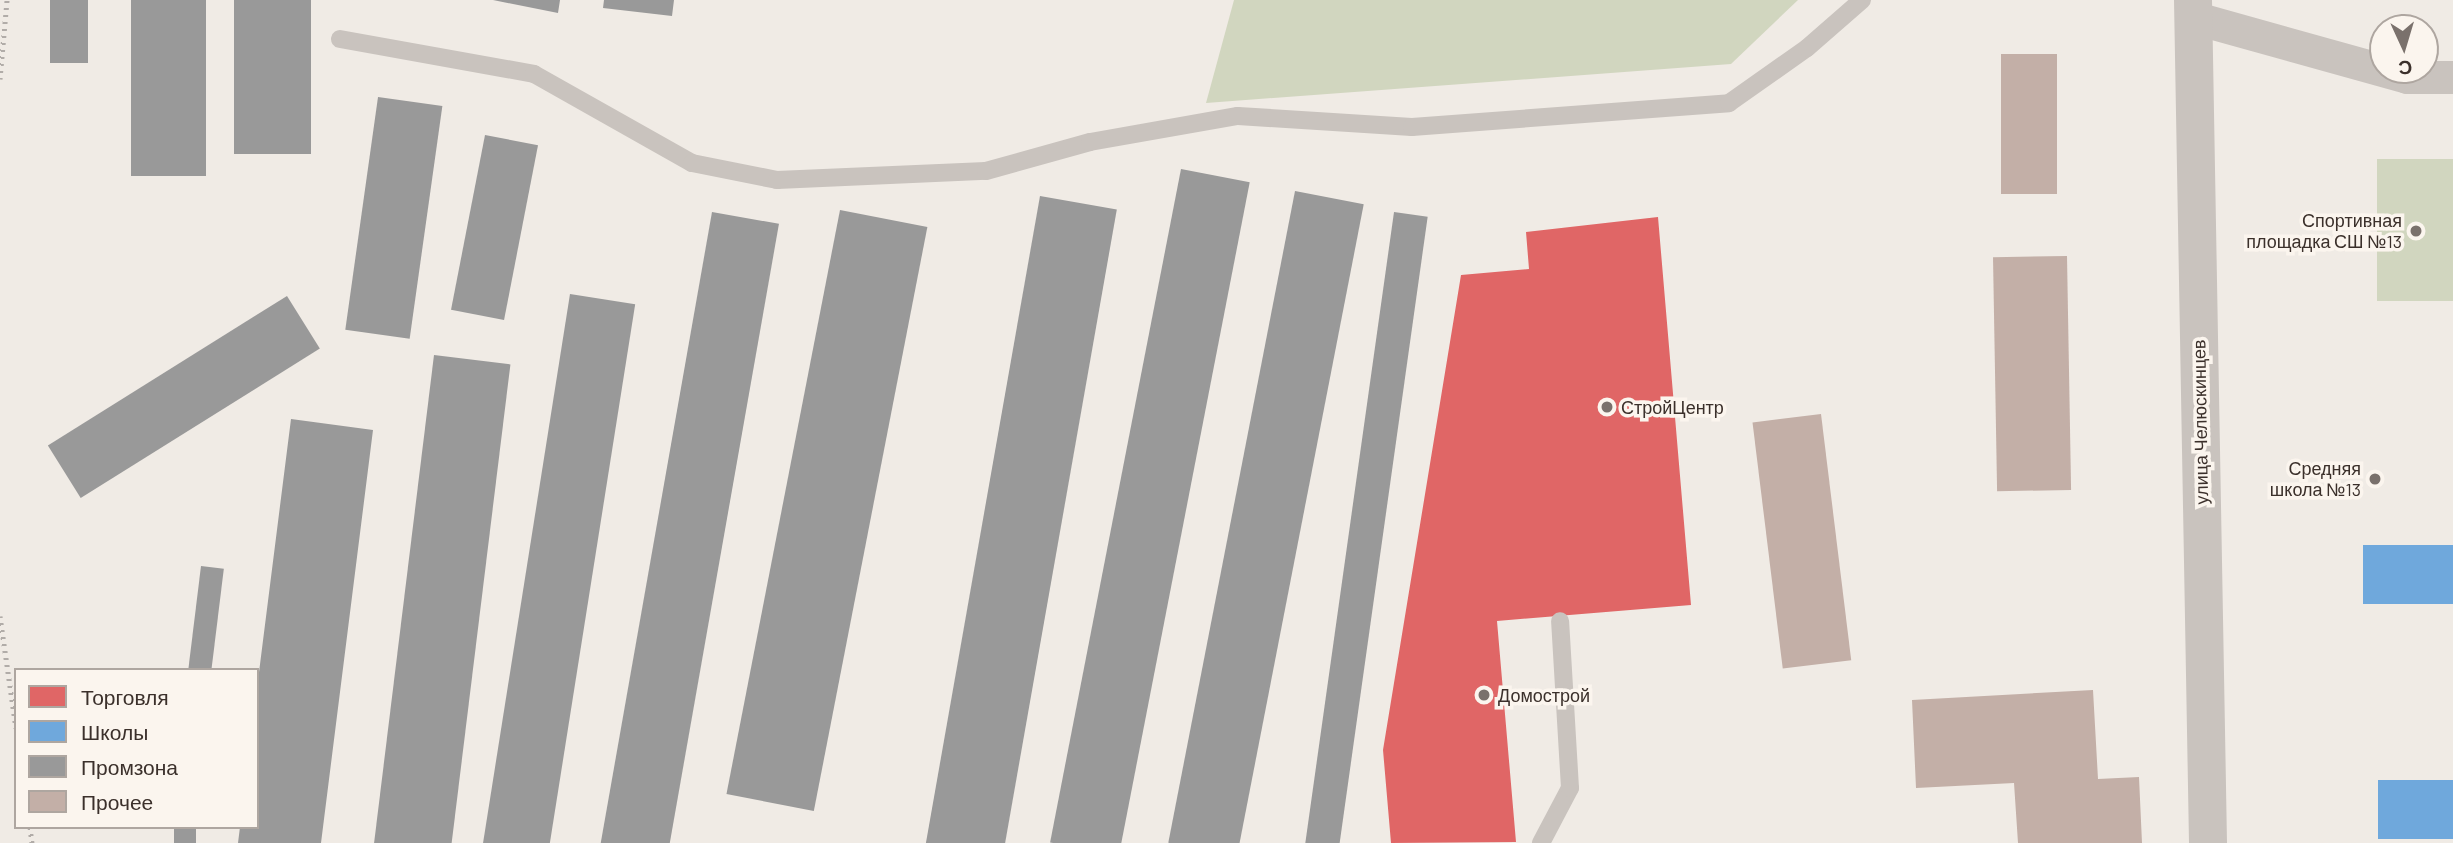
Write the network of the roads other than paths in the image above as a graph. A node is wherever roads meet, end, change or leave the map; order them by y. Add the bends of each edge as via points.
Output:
1 (1862, 0) edge
2 (2192, 8) edge
3 (340, 39) dead end
4 (2453, 77) edge
5 (1560, 621) dead end
6 (1541, 843) edge
7 (2208, 843) edge

1 - 3 lane via 1807,48 1729,103 1412,127 1238,116 1090,142 986,171 777,180 692,163 534,74
2 - 4 street via 2407,77
2 - 7 street, улица Челюскинцев
5 - 6 lane via 1570,789

